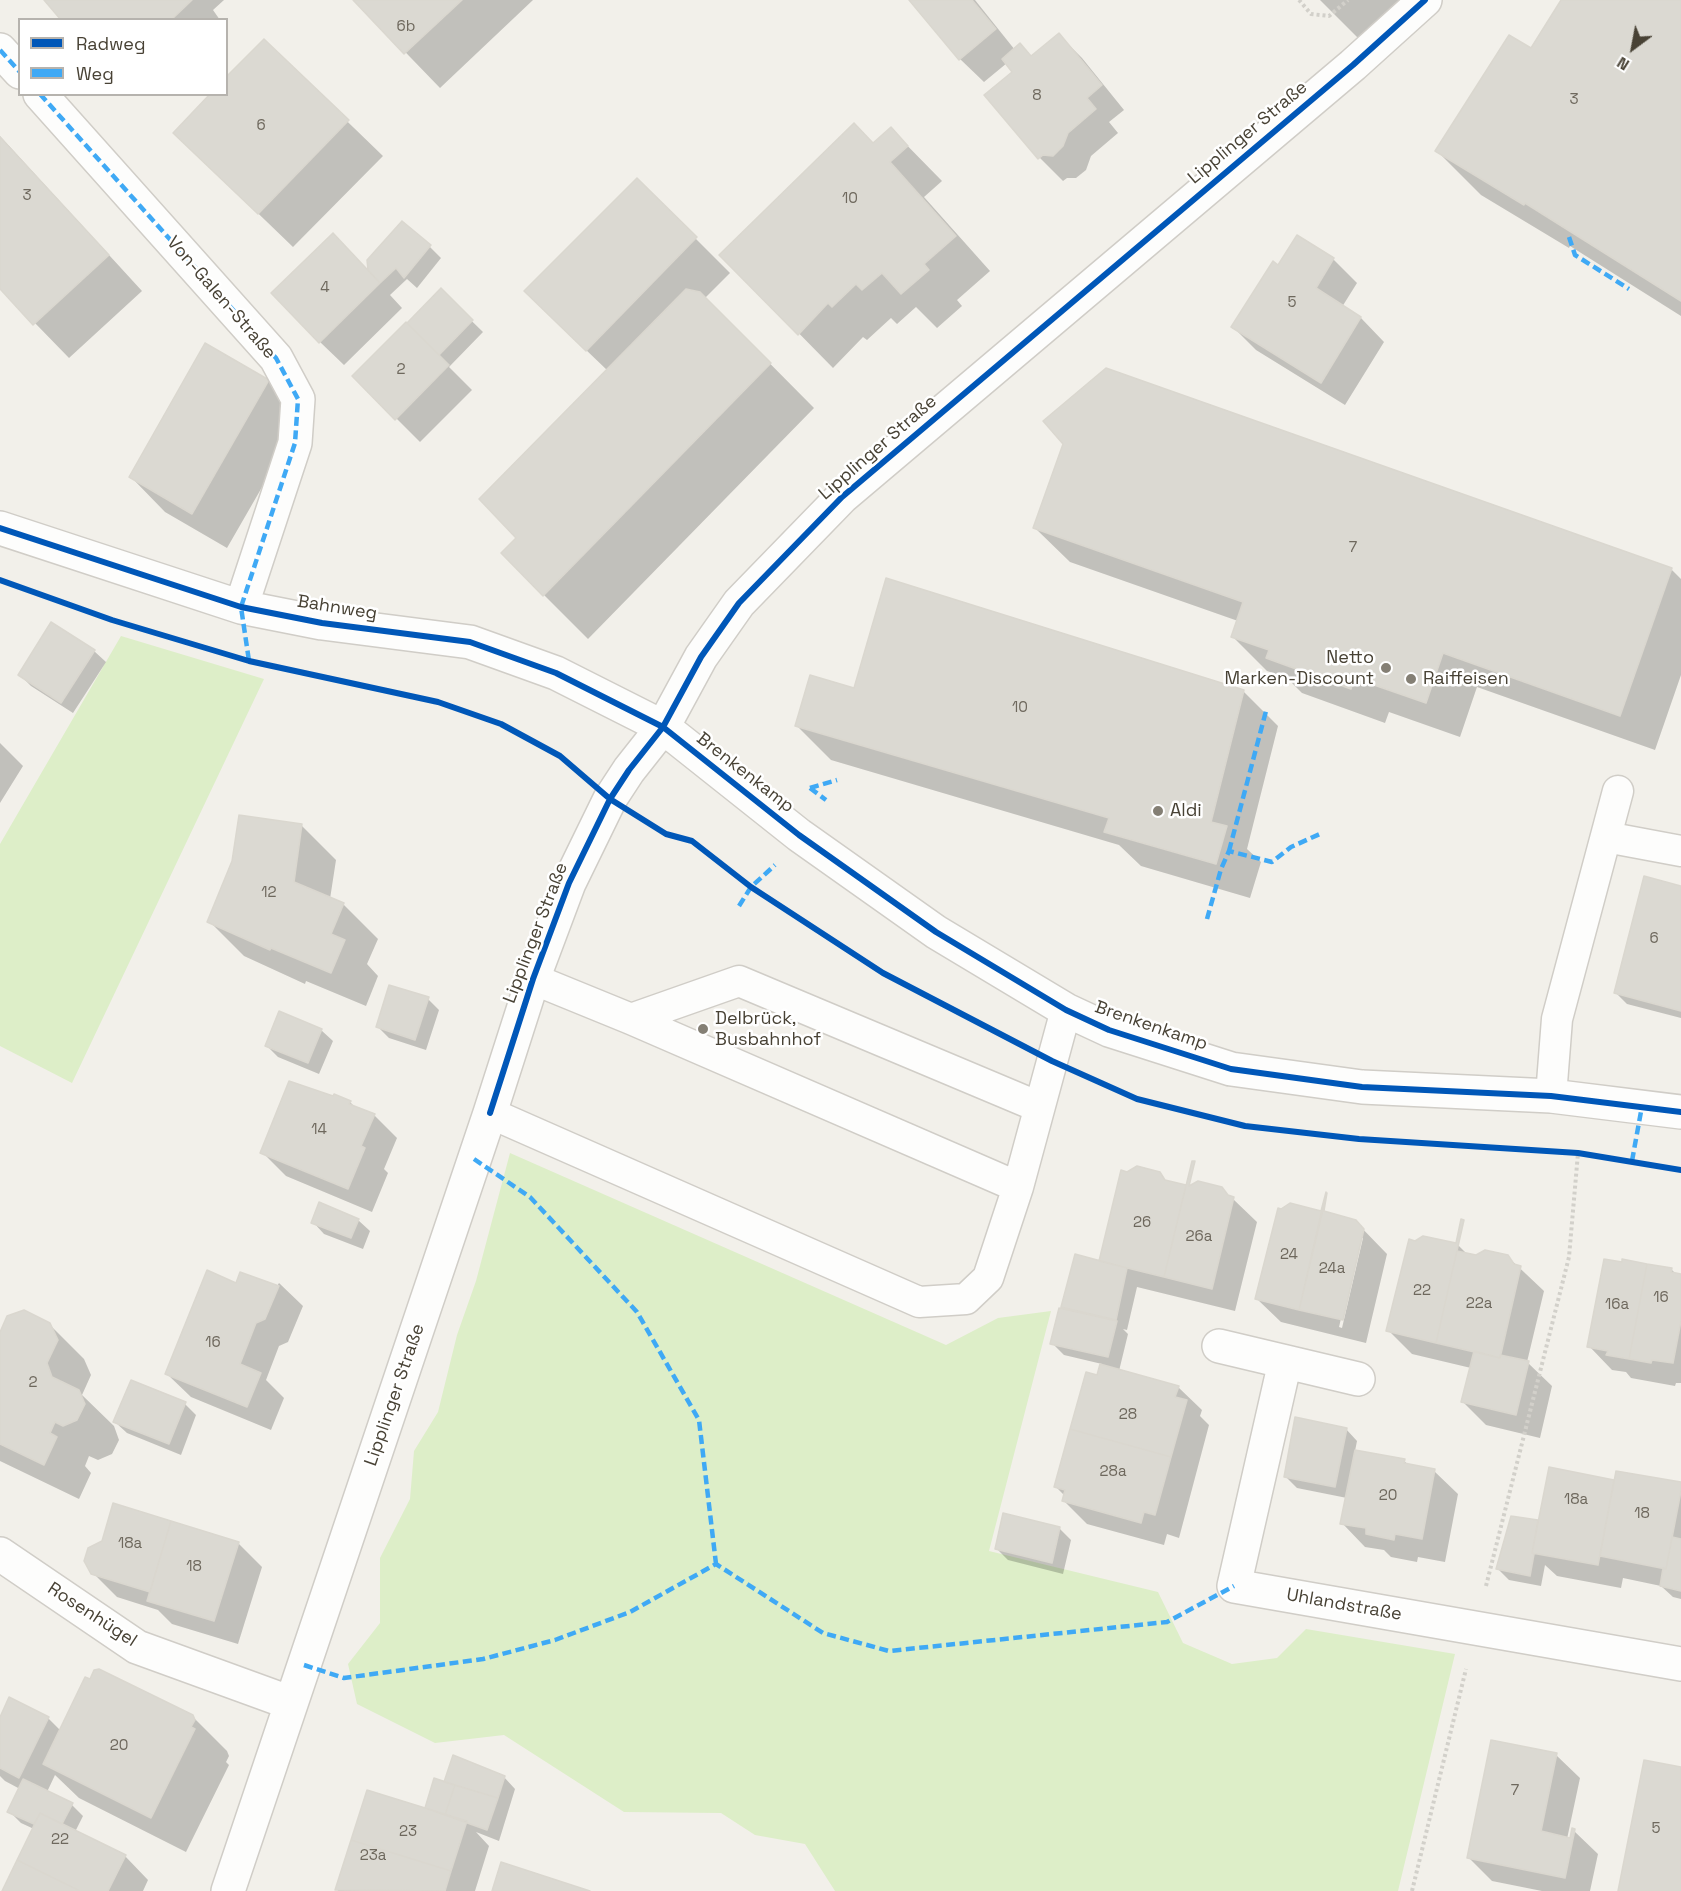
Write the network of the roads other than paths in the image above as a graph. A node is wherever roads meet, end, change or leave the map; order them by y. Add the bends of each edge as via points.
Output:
1 (1425, 0) edge
2 (0, 50) edge
3 (18, 70) edge
4 (42, 96) edge
5 (0, 528) edge
6 (241, 607) junction
7 (663, 727) junction
8 (1618, 791) dead end
9 (1606, 837) junction
10 (1681, 851) edge
11 (533, 979) junction
12 (1066, 1010) junction
13 (631, 1019) junction
14 (1551, 1096) junction
15 (1038, 1107) junction
16 (1681, 1112) edge
17 (490, 1113) junction
18 (1018, 1187) junction
19 (1219, 1346) dead end
20 (1285, 1362) junction
21 (1358, 1379) dead end
22 (0, 1554) edge
23 (1681, 1664) edge
24 (291, 1703) junction
25 (228, 1891) edge

1 - 7 street, Lipplinger Straße via 842,496 739,603 701,657
2 - 3 street
4 - 6 street, Von-Galen-Straße via 276,358 298,399 295,443
5 - 6 street, Bahnweg
6 - 7 street, Bahnweg via 322,623 470,642 556,673
7 - 11 street, Lipplinger Straße via 610,799 569,883
7 - 12 street, Brenkenkamp via 799,835 936,932
8 - 9 lane
9 - 10 lane
9 - 14 lane via 1557,1019
11 - 13 lane
11 - 17 street, Lipplinger Straße
12 - 14 street, Brenkenkamp via 1109,1030 1231,1069 1362,1087
12 - 15 lane
13 - 15 lane via 739,981
13 - 18 lane
14 - 16 street, Brenkenkamp
15 - 18 lane
17 - 18 lane via 919,1302 966,1299 988,1278
17 - 24 street, Lipplinger Straße
19 - 20 street
20 - 21 street
20 - 23 street, Uhlandstraße via 1234,1586
22 - 24 street, Rosenhügel via 137,1647
24 - 25 street, Lipplinger Straße

